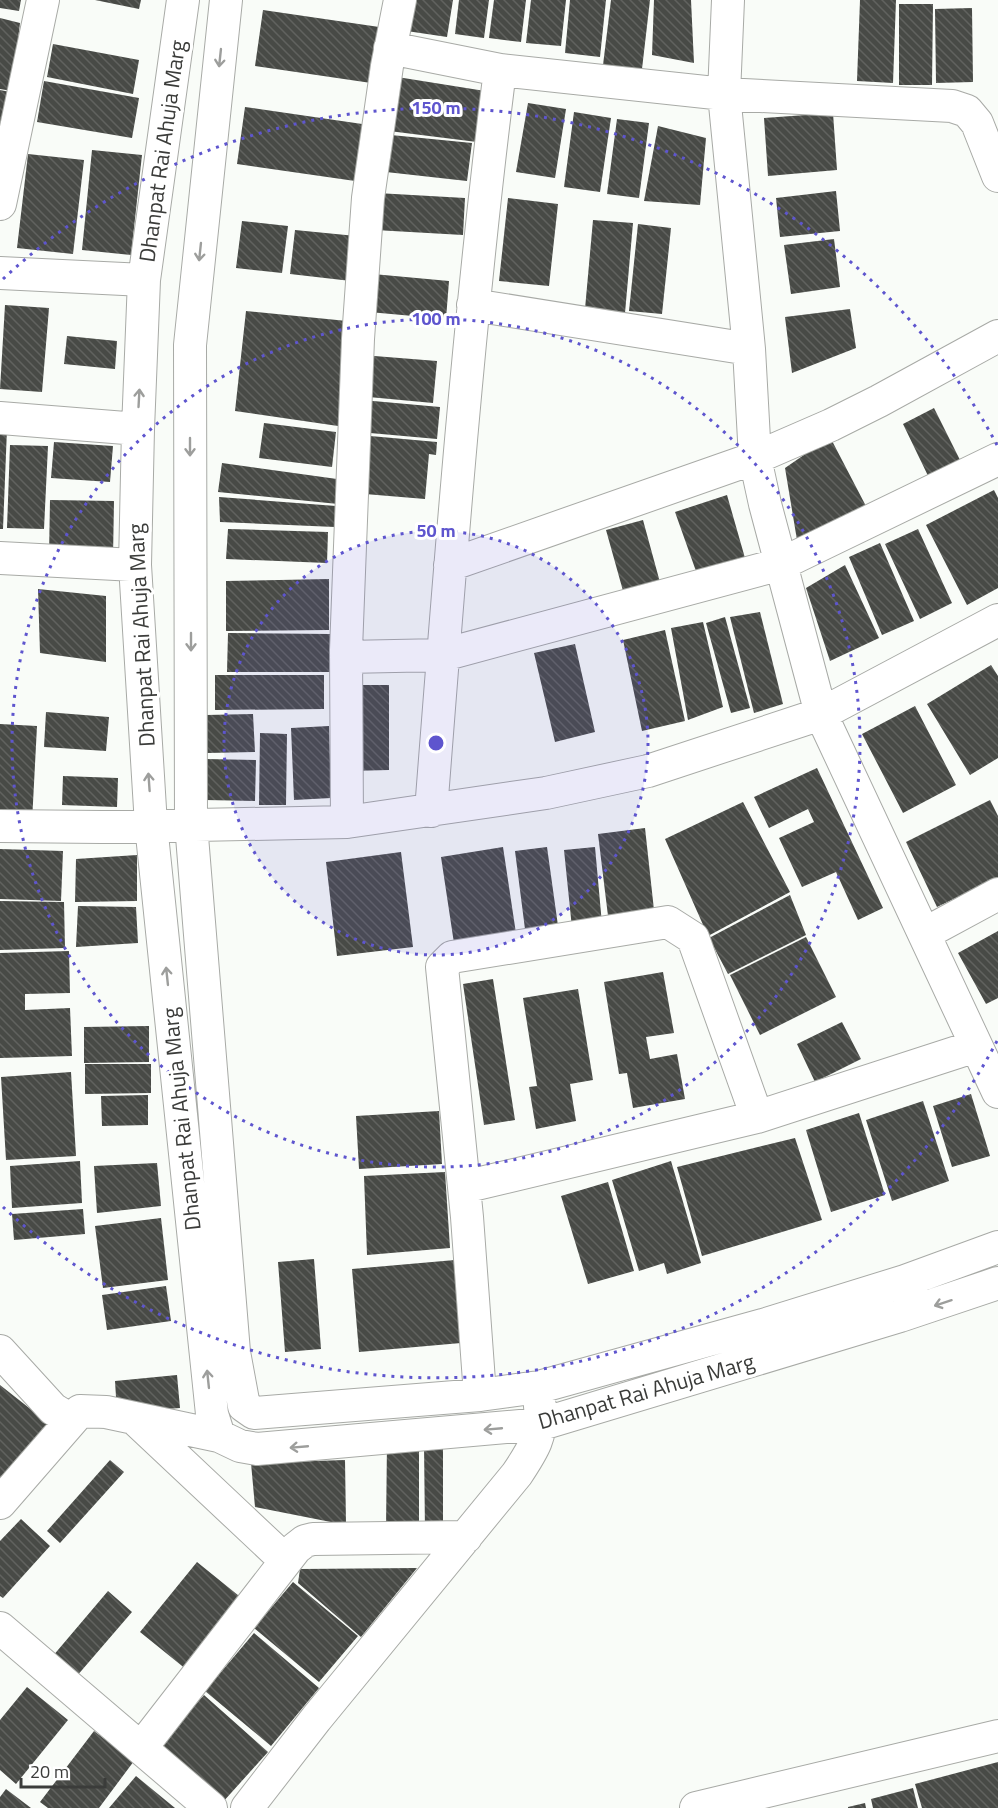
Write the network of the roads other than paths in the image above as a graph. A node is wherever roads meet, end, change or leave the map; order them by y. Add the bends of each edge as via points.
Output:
1 (43, 0) edge
2 (183, 0) edge
3 (226, 0) edge
4 (400, 0) edge
5 (728, 0) edge
6 (390, 48) junction
7 (500, 70) junction
8 (724, 94) junction
9 (998, 176) edge
10 (0, 204) edge
11 (0, 273) edge
12 (144, 280) junction
13 (473, 305) junction
14 (998, 336) edge
15 (749, 349) junction
16 (0, 418) edge
17 (138, 429) junction
18 (755, 458) junction
19 (998, 459) edge
20 (0, 558) edge
21 (781, 564) junction
22 (135, 565) junction
23 (450, 565) junction
24 (998, 620) edge
25 (443, 655) junction
26 (346, 657) junction
27 (821, 714) junction
28 (431, 811) junction
29 (347, 822) junction
30 (191, 824) junction
31 (151, 825) junction
32 (0, 826) edge
33 (998, 894) edge
34 (924, 934) junction
35 (976, 1046) junction
36 (998, 1092) edge
37 (758, 1117) junction
38 (464, 1187) junction
39 (998, 1247) edge
40 (998, 1283) edge
41 (0, 1351) edge
42 (539, 1387) junction
43 (480, 1395) junction
44 (244, 1406) junction
45 (134, 1418) junction
46 (71, 1420) junction
47 (542, 1424) junction
48 (219, 1436) junction
49 (0, 1503) edge
50 (466, 1536) junction
51 (286, 1561) junction
52 (0, 1628) edge
53 (998, 1736) edge
54 (141, 1748) junction
55 (211, 1808) edge
56 (247, 1808) edge
57 (696, 1808) edge

1 - 10 street
2 - 12 street, Dhanpat Rai Ahuja Marg
3 -> 30 street, Dhanpat Rai Ahuja Marg via 190,345
4 - 6 street
5 - 8 street
6 - 7 street
6 - 26 street via 368,198 359,316
7 - 8 street
7 - 13 street
8 - 9 street via 952,106 967,111 977,123
8 - 15 street
11 - 12 street
17 -> 12 street, Dhanpat Rai Ahuja Marg
13 - 15 street
13 - 23 street
14 - 18 street via 879,401
15 - 18 street
16 - 17 street
17 - 22 street, Dhanpat Rai Ahuja Marg
18 - 21 street
18 - 23 street
19 - 21 street
20 - 22 street
21 - 25 street
21 - 27 street
31 -> 22 street, Dhanpat Rai Ahuja Marg
23 - 25 street
24 - 27 street
25 - 26 street
25 - 28 street
26 - 29 street
27 - 28 street via 648,771 546,793
27 - 34 street
28 - 29 street
29 - 30 street
30 - 31 street
30 - 44 street, Dhanpat Rai Ahuja Marg via 234,1352
31 - 32 street
48 -> 31 street, Dhanpat Rai Ahuja Marg via 212,1414
33 - 34 street
34 - 35 street
35 - 36 street
35 - 37 street
37 - 38 street
37 - 38 street via 693,938 668,922 452,957 442,967
38 - 43 street
39 - 42 street, Dhanpat Rai Ahuja Marg via 763,1325
40 -> 47 street, Dhanpat Rai Ahuja Marg via 889,1320
41 - 46 street via 53,1409
42 - 43 street, Dhanpat Rai Ahuja Marg
42 - 47 street
43 - 44 street, Dhanpat Rai Ahuja Marg via 254,1413
44 - 48 street
45 - 46 street via 92,1410 80,1411
45 - 48 street
45 - 51 street
46 - 49 street
47 -> 48 street, Dhanpat Rai Ahuja Marg via 273,1449 240,1446
47 - 50 street via 532,1453 518,1474
50 - 51 street via 313,1539 305,1541
50 - 56 street
51 - 54 street
52 - 54 street
53 - 57 street
54 - 55 street

